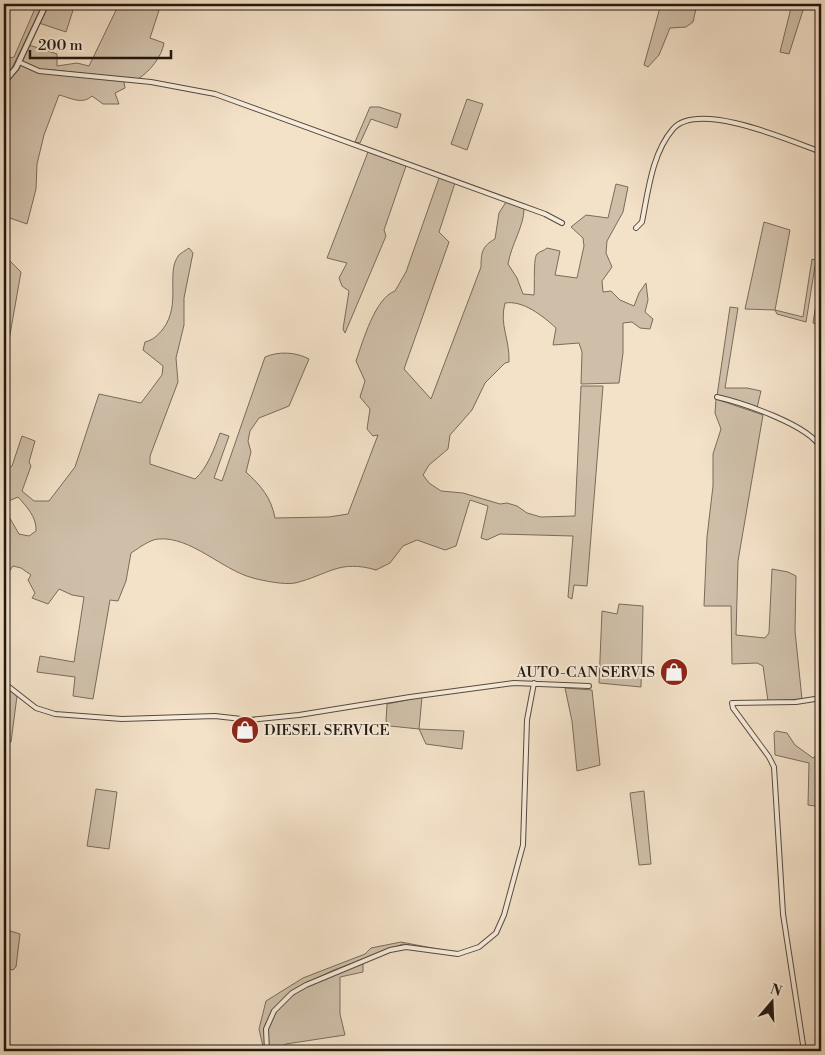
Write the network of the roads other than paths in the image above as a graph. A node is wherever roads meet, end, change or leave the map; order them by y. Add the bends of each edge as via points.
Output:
1 (46, 4) edge
2 (19, 62) junction
3 (4, 82) edge
4 (821, 152) edge
5 (562, 223) dead end
6 (636, 228) dead end
7 (718, 398) dead end
8 (821, 448) edge
9 (4, 682) edge
10 (534, 683) junction
11 (589, 686) dead end
12 (821, 698) edge
13 (267, 1051) edge
14 (804, 1051) edge

1 - 2 street
2 - 3 street
2 - 5 street via 39,70 151,82 215,94 545,214
4 - 6 street via 720,120 681,122 673,128 659,153 642,222
7 - 8 street via 799,428
9 - 10 street via 36,708 55,714 122,718 215,716 250,720 455,690
10 - 11 street
10 - 13 street via 526,720 523,845 496,933 479,947 458,954 406,947 390,950 306,985 274,1010 266,1029
12 - 14 street via 796,702 732,703 774,767 783,914

